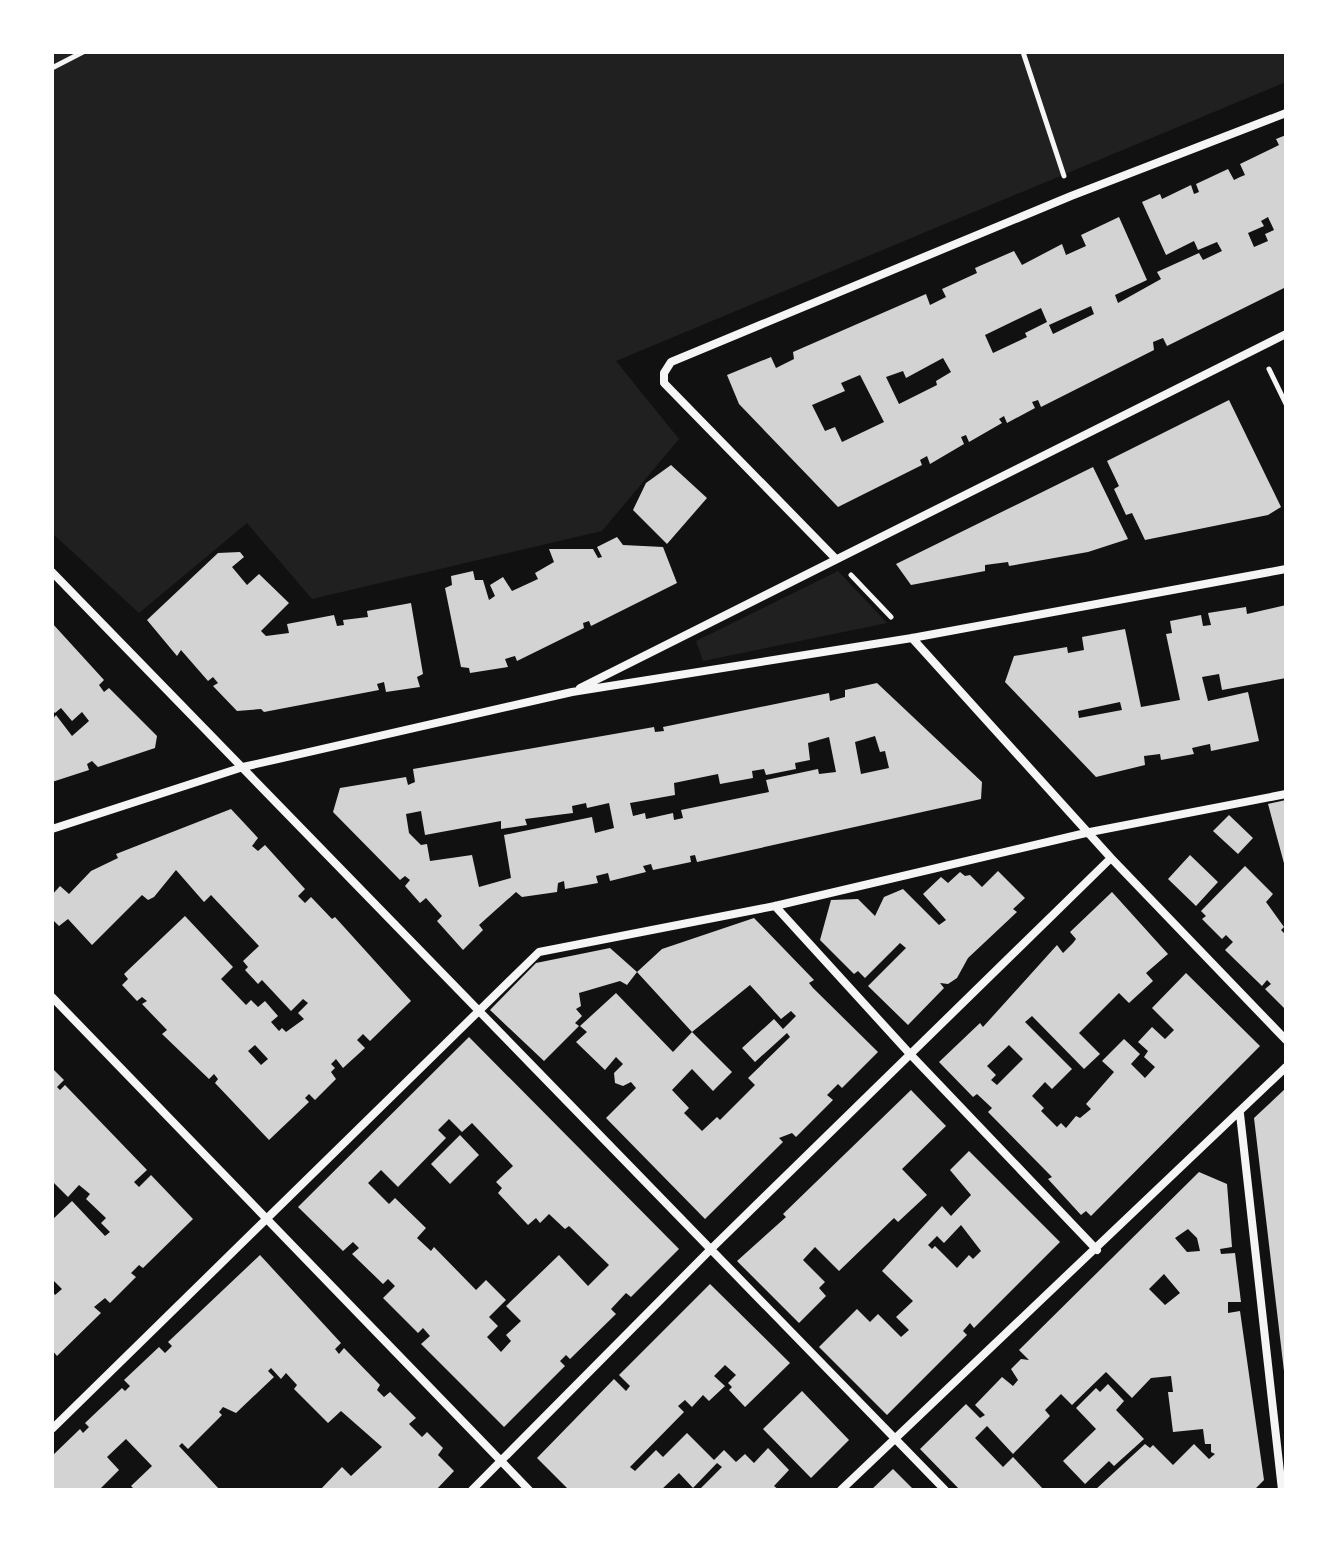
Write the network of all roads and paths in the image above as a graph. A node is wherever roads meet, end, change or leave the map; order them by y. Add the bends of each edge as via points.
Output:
1 (83, 52) edge
2 (1023, 52) edge
3 (52, 68) edge
4 (1286, 113) edge
5 (1071, 196) junction
6 (1286, 334) edge
7 (1258, 346) junction
8 (1286, 404) edge
9 (834, 557) junction
10 (1286, 569) edge
11 (52, 572) edge
12 (912, 638) junction
13 (572, 692) junction
14 (243, 767) junction
15 (1286, 794) edge
16 (52, 829) edge
17 (1090, 832) junction
18 (1111, 858) junction
19 (775, 906) junction
20 (52, 997) edge
21 (479, 1009) junction
22 (1286, 1040) edge
23 (910, 1054) junction
24 (1286, 1067) edge
25 (1240, 1114) junction
26 (266, 1221) junction
27 (711, 1249) junction
28 (1097, 1250) junction
29 (52, 1429) edge
30 (897, 1440) junction
31 (501, 1462) junction
32 (472, 1490) edge
33 (529, 1490) edge
34 (841, 1490) edge
35 (945, 1490) edge
36 (1282, 1490) edge

1 - 3 path
2 - 5 path
4 - 5 street
5 - 9 street via 671,362 664,383
6 - 7 street
7 - 8 path
7 - 9 street
9 - 12 path
9 - 13 street
10 - 12 street
11 - 14 street
12 - 13 street
12 - 17 street
13 - 14 street
14 - 16 street
14 - 21 street
15 - 17 street
17 - 18 street
17 - 19 street
18 - 22 street
18 - 23 street
19 - 21 street via 539,952
19 - 23 street
20 - 26 street
21 - 26 street
21 - 27 street
23 - 27 street
23 - 28 street
24 - 25 street
25 - 28 street
25 - 36 street
26 - 29 street
26 - 31 street
27 - 30 street
27 - 31 street
28 - 30 street
30 - 34 street
30 - 35 street
31 - 32 street
31 - 33 street

